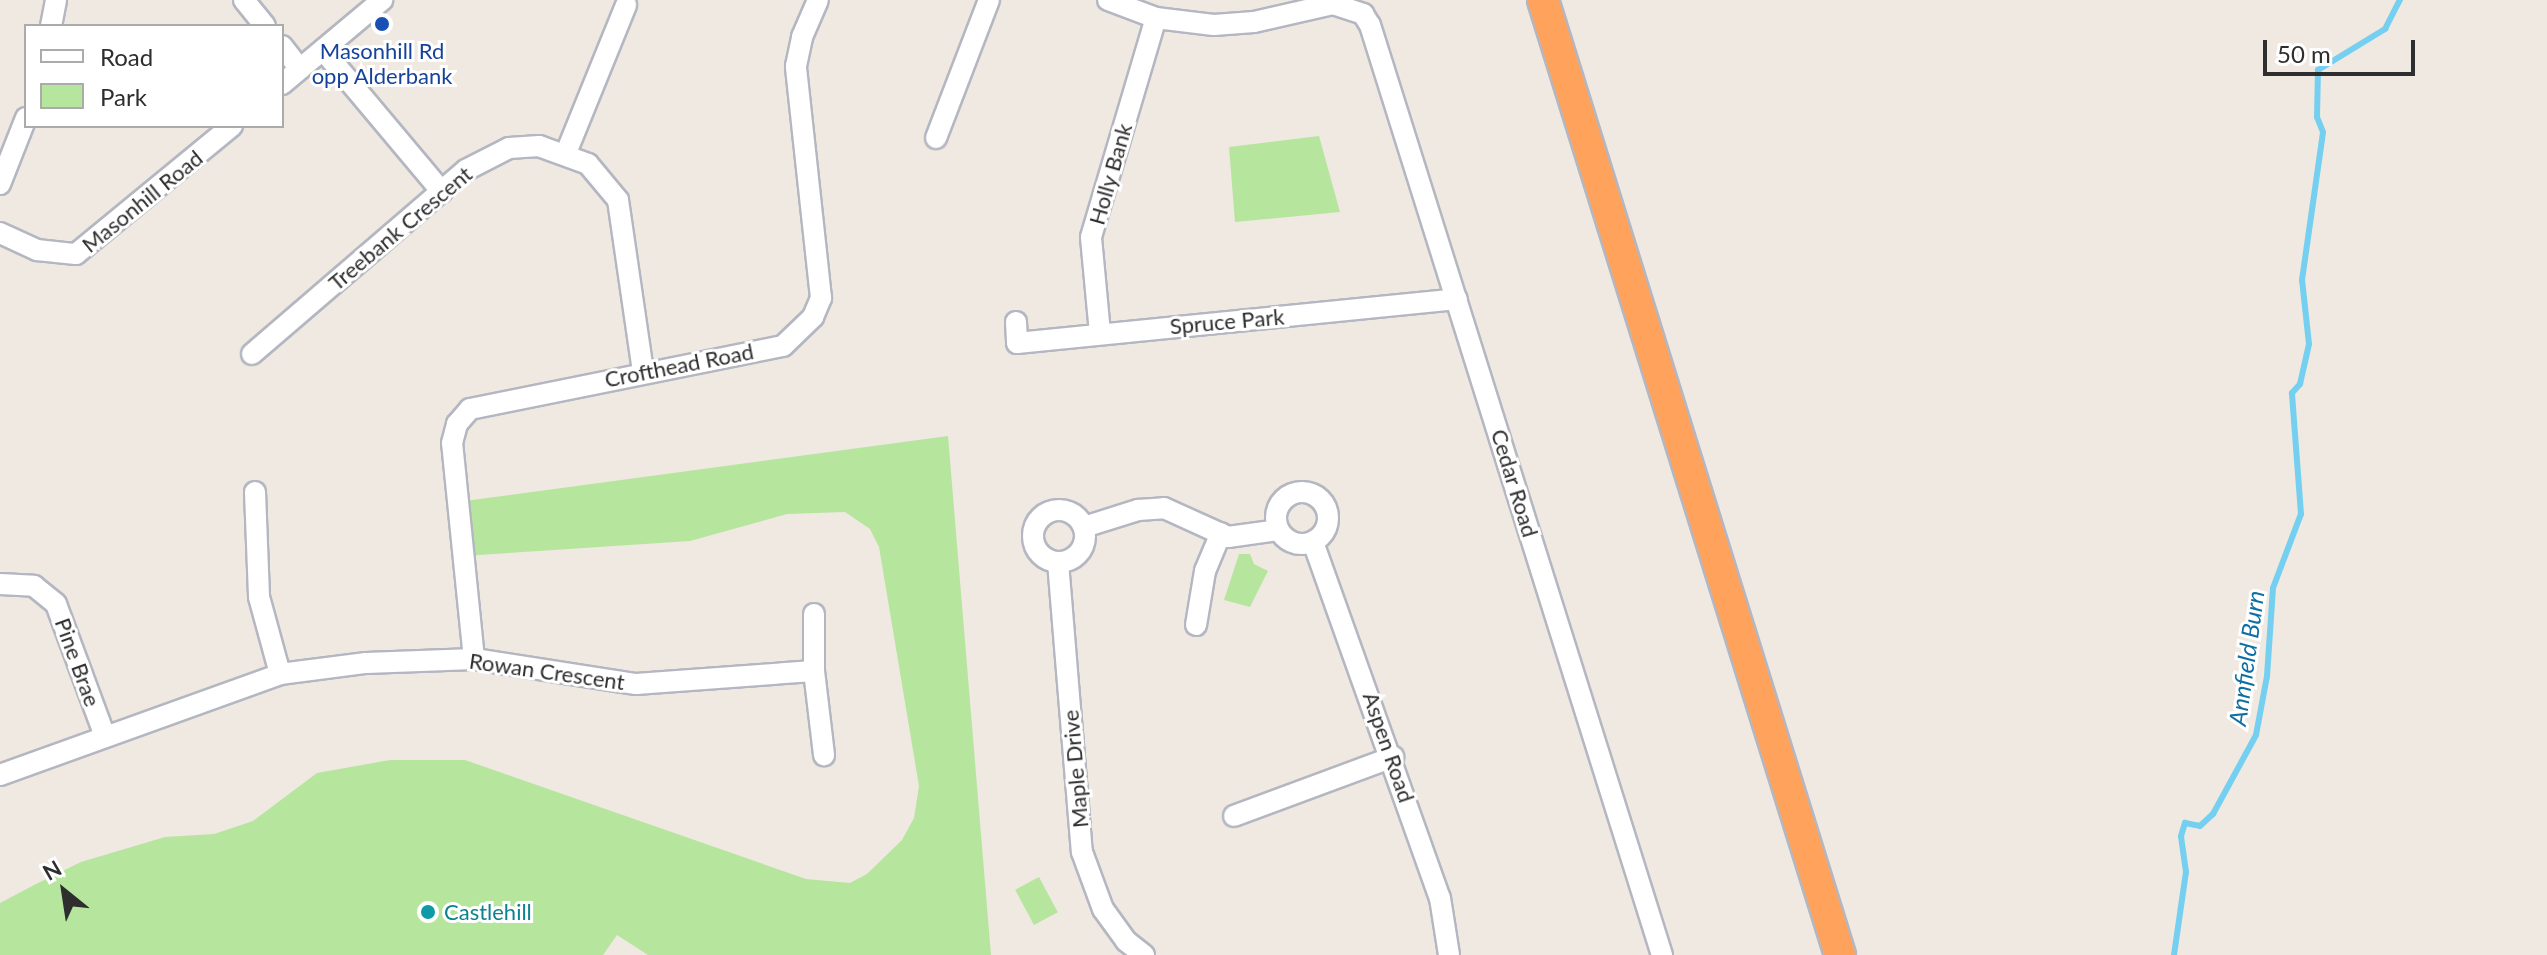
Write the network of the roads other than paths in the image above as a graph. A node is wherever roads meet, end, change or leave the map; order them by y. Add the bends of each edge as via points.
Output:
1 (56, 0) edge
2 (244, 0) edge
3 (382, 0) edge
4 (818, 0) edge
5 (989, 0) edge
6 (1108, 0) edge
7 (1543, 0) edge
8 (626, 5) dead end
9 (1156, 18) junction
10 (51, 24) edge
11 (263, 24) edge
12 (284, 49) edge
13 (323, 50) junction
14 (300, 69) junction
15 (284, 82) edge
16 (24, 123) edge
17 (230, 128) edge
18 (936, 138) dead end
19 (566, 153) junction
20 (0, 184) edge
21 (442, 192) junction
22 (0, 233) edge
23 (1457, 299) junction
24 (1016, 322) dead end
25 (1100, 333) junction
26 (252, 354) dead end
27 (643, 371) junction
28 (255, 492) dead end
29 (1084, 527) junction
30 (1278, 530) junction
31 (1221, 533) junction
32 (1313, 542) junction
33 (1058, 562) junction
34 (0, 584) edge
35 (814, 614) dead end
36 (1196, 625) dead end
37 (474, 659) junction
38 (814, 671) junction
39 (280, 674) junction
40 (104, 734) junction
41 (824, 755) dead end
42 (1393, 757) junction
43 (0, 775) edge
44 (1234, 816) dead end
45 (1144, 955) edge
46 (1449, 955) edge
47 (1662, 955) edge
48 (1840, 955) edge

1 - 10 street
2 - 11 street
3 - 13 street
4 - 27 street, Crofthead Road via 796,66 821,298 813,317 783,346
5 - 18 street
6 - 9 street
7 - 48 highway
8 - 19 street
9 - 23 street, Cedar Road via 1214,25 1254,22 1333,4 1363,14
9 - 25 street, Holly Bank via 1091,237
12 - 14 street
13 - 14 street
13 - 21 street
14 - 15 street
16 - 20 street
17 - 22 street, Masonhill Road via 76,254 37,250
19 - 21 street, Treebank Crescent via 539,146 509,148 466,170
19 - 27 street, Treebank Crescent via 588,164 618,200
21 - 26 street, Treebank Crescent
23 - 25 street, Spruce Park
23 - 47 street, Cedar Road
24 - 25 street, Spruce Park via 1017,343
27 - 37 street, Crofthead Road via 487,402 470,409 457,424 452,467
28 - 39 street via 259,597
29 - 31 street via 1138,510 1164,508
29 - 33 street via 1081,552
29 - 33 street via 1063,510 1038,521 1036,547
30 - 31 street via 1248,537
30 - 32 street via 1293,543
30 - 32 street via 1280,504 1294,494 1311,494 1328,513 1326,531
31 - 36 street via 1205,571
32 - 42 street, Aspen Road
33 - 45 street, Maple Drive via 1082,852 1103,909 1126,941
34 - 40 street, Pine Brae via 34,586 56,604
35 - 38 street
37 - 38 street, Rowan Crescent via 636,684
37 - 39 street, Rowan Crescent via 366,663
38 - 41 street
39 - 40 street, Rowan Crescent
40 - 43 street, Rowan Crescent
42 - 44 street
42 - 46 street, Aspen Road via 1440,898

